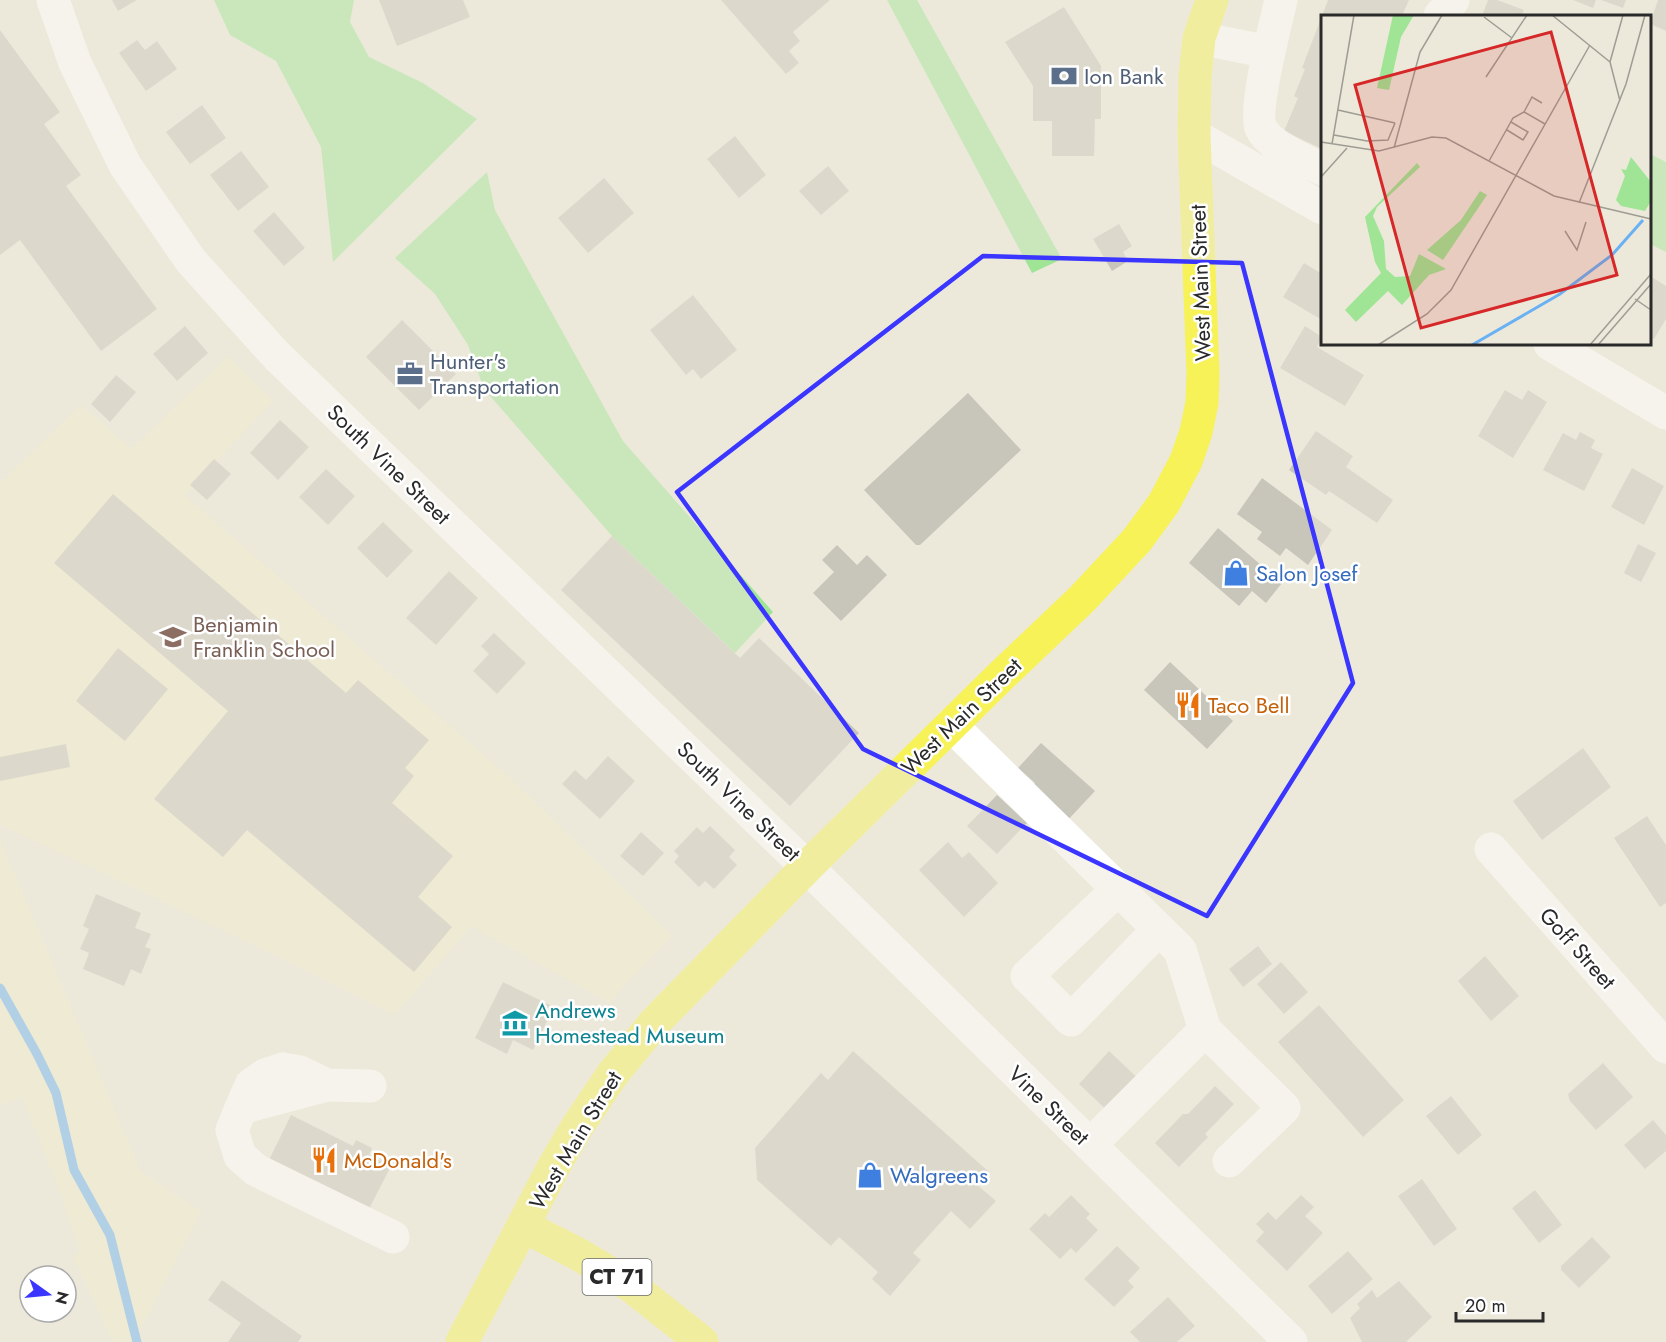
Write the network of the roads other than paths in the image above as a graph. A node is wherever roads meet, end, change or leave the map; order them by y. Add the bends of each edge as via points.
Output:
1 (52, 0) edge
2 (1212, 0) edge
3 (1281, 0) edge
4 (1453, 0) edge
5 (1441, 15) edge
6 (1199, 38) junction
7 (1269, 52) junction
8 (1194, 135) junction
9 (1321, 168) edge
10 (1321, 207) edge
11 (1552, 345) edge
12 (1666, 413) edge
13 (951, 725) junction
14 (1491, 849) dead end
15 (807, 867) junction
16 (1118, 889) junction
17 (1159, 929) junction
18 (1205, 1030) junction
19 (1666, 1047) edge
20 (370, 1086) dead end
21 (1090, 1145) junction
22 (1229, 1161) dead end
23 (523, 1226) junction
24 (393, 1238) dead end
25 (462, 1342) edge
26 (702, 1342) edge
27 (1292, 1342) edge

1 - 15 street, South Vine Street via 75,63 125,165 191,261 278,356
2 - 6 main road, West Main Street
3 - 7 street
4 - 5 street
6 - 7 street
6 - 8 main road, West Main Street
7 - 9 street via 1260,128 1279,146
8 - 10 street
8 - 13 main road, West Main Street via 1203,373 1202,403 1186,461 1164,503 1137,540 1082,599
11 - 12 street
13 - 15 main road, West Main Street
13 - 16 street
14 - 19 street, Goff Street
15 - 21 street, Vine Street
15 - 23 main road, West Main Street via 656,1022 612,1075 560,1156
16 - 17 street
16 - 17 street via 1027,976 1071,1020
17 - 18 street via 1180,950
18 - 21 street
18 - 22 street via 1284,1108
20 - 24 street via 327,1085 283,1069 265,1074 251,1085 232,1130 240,1156 256,1170
21 - 27 street, Vine Street
23 - 25 main road, West Main Street
23 - 26 main road, CT 71 via 631,1286

